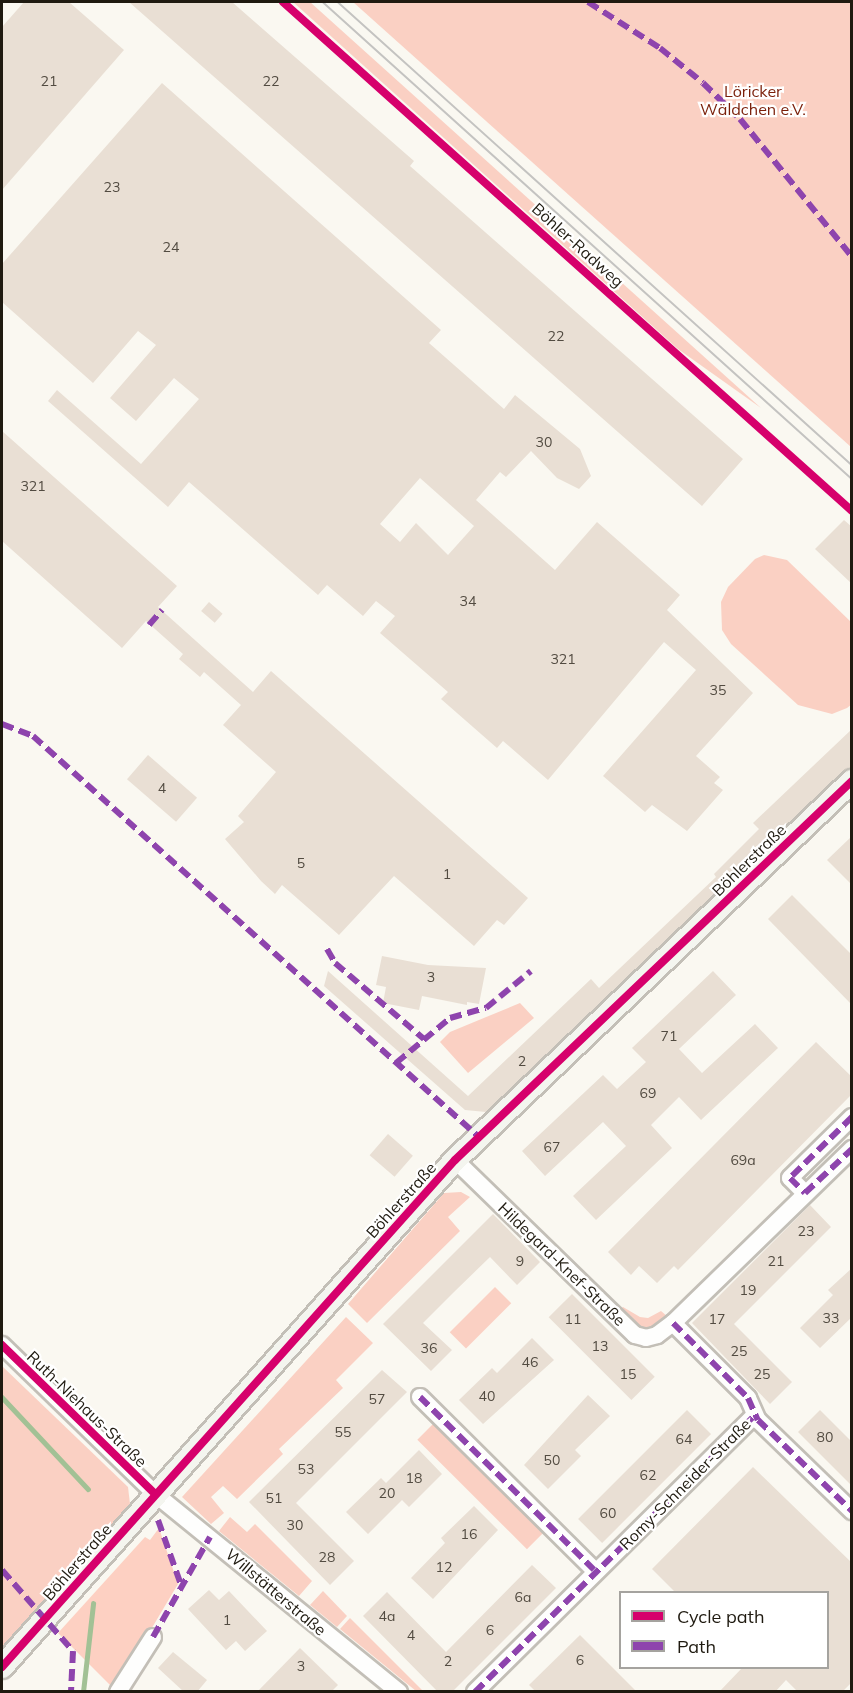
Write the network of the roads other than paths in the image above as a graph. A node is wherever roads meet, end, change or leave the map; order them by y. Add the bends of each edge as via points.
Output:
1 (852, 781) edge
2 (852, 1117) edge
3 (852, 1149) edge
4 (455, 1160) junction
5 (804, 1194) junction
6 (673, 1323) junction
7 (2, 1345) edge
8 (420, 1397) dead end
9 (754, 1416) junction
10 (154, 1493) junction
11 (852, 1511) edge
12 (594, 1570) junction
13 (153, 1637) dead end
14 (2, 1667) edge
15 (118, 1692) edge
16 (399, 1692) edge
17 (475, 1692) edge

1 - 4 street, Böhlerstraße
2 - 5 street via 790,1178
3 - 5 street, Hildegard-Knef-Straße
4 - 6 street, Hildegard-Knef-Straße via 635,1335 657,1335
4 - 10 street, Böhlerstraße
5 - 6 street, Hildegard-Knef-Straße
6 - 9 street via 748,1398
7 - 10 street, Ruth-Niehaus-Straße
8 - 12 street
9 - 11 street, Romy-Schneider-Straße
9 - 12 street, Romy-Schneider-Straße
10 - 14 street, Böhlerstraße
10 - 16 street, Willstätterstraße
12 - 17 street, Romy-Schneider-Straße
13 - 15 street

